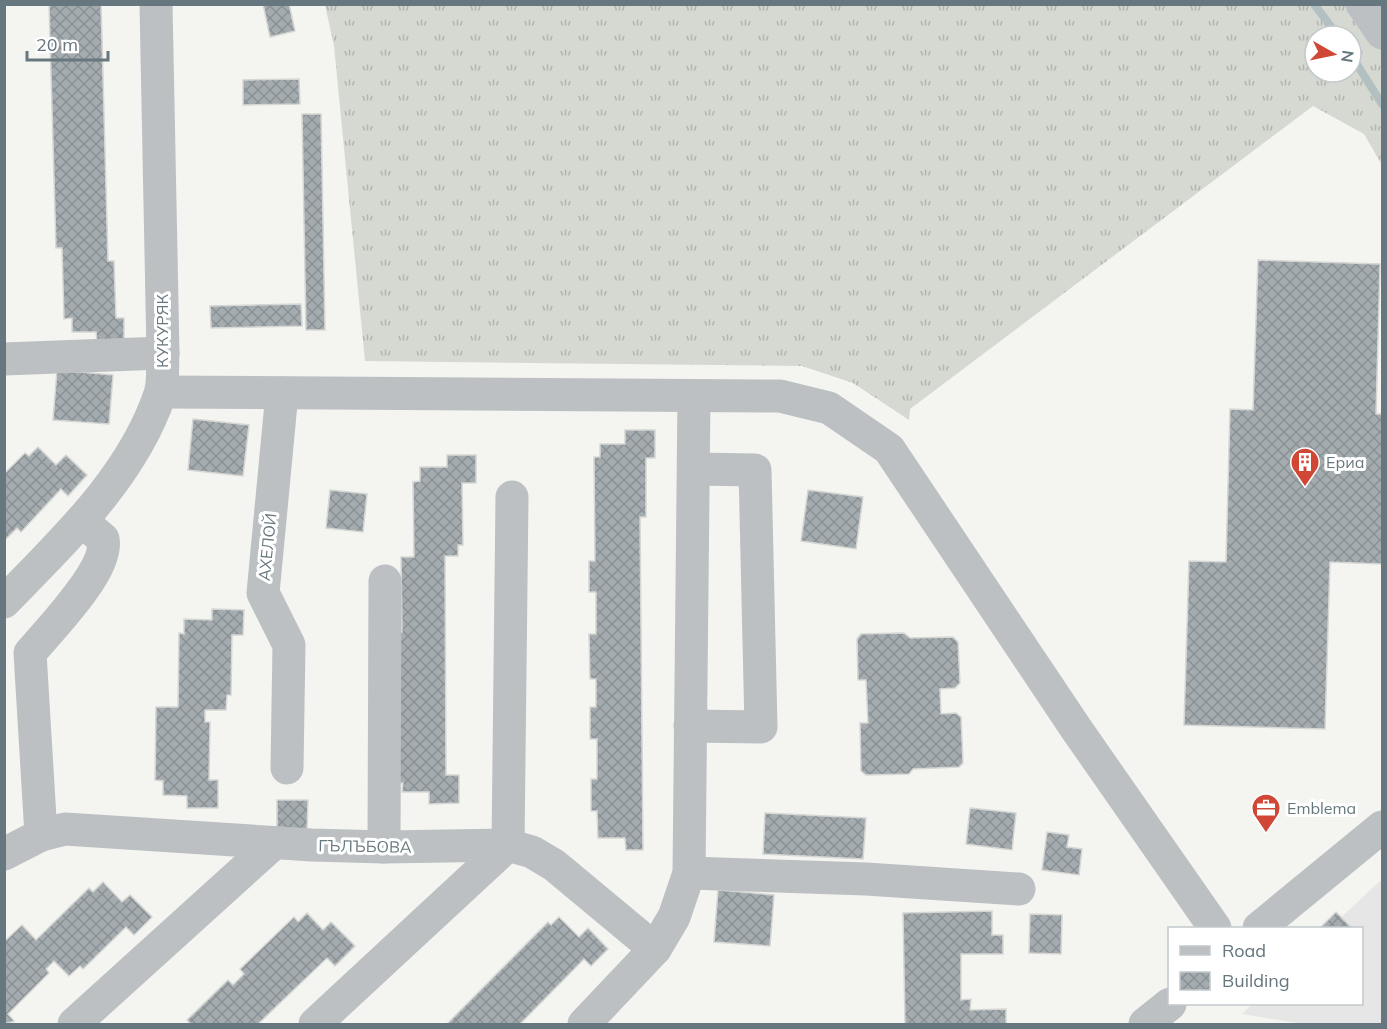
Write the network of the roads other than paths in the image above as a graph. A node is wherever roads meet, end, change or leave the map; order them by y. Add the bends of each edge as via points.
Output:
1 (156, 4) edge
2 (1362, 4) edge
3 (1371, 4) edge
4 (1383, 8) edge
5 (1383, 33) edge
6 (163, 353) junction
7 (4, 359) edge
8 (161, 392) junction
9 (282, 393) junction
10 (694, 396) junction
11 (694, 470) junction
12 (512, 497) dead end
13 (82, 521) junction
14 (385, 581) dead end
15 (4, 603) edge
16 (30, 654) junction
17 (4, 678) edge
18 (690, 726) junction
19 (287, 768) dead end
20 (1383, 827) edge
21 (41, 835) junction
22 (274, 843) junction
23 (508, 845) junction
24 (384, 847) junction
25 (4, 854) edge
26 (689, 873) junction
27 (1019, 889) dead end
28 (1214, 927) edge
29 (1260, 927) edge
30 (655, 949) junction
31 (1169, 1005) edge
32 (74, 1024) edge
33 (315, 1024) edge
34 (584, 1024) edge
35 (1145, 1024) edge

1 - 6 street, КУКУРЯК
2 - 5 street
3 - 4 street
6 - 7 street
6 - 8 street, КУКУРЯК
8 - 9 street
8 - 13 street, КУКУРЯК via 138,447
9 - 10 street
9 - 19 street, АХЕЛОЙ via 263,593 289,645
10 - 11 street
10 - 28 street via 780,396 829,408 889,449
11 - 18 street
11 - 18 street via 755,471 760,727
12 - 23 street
13 - 15 street, КУКУРЯК
13 - 16 street via 104,539 104,554 89,580
14 - 24 street
16 - 17 street
16 - 21 street
18 - 26 street
20 - 29 street
21 - 22 street, ГЪЛЪБОВА via 65,828
21 - 25 street, ГЪЛЪБОВА
22 - 24 street, ГЪЛЪБОВА
22 - 32 street
23 - 24 street, ГЪЛЪБОВА
23 - 30 street, ГЪЛЪБОВА via 532,852 554,865
23 - 33 street
26 - 27 street
26 - 30 street via 674,917
30 - 34 street
31 - 35 street

